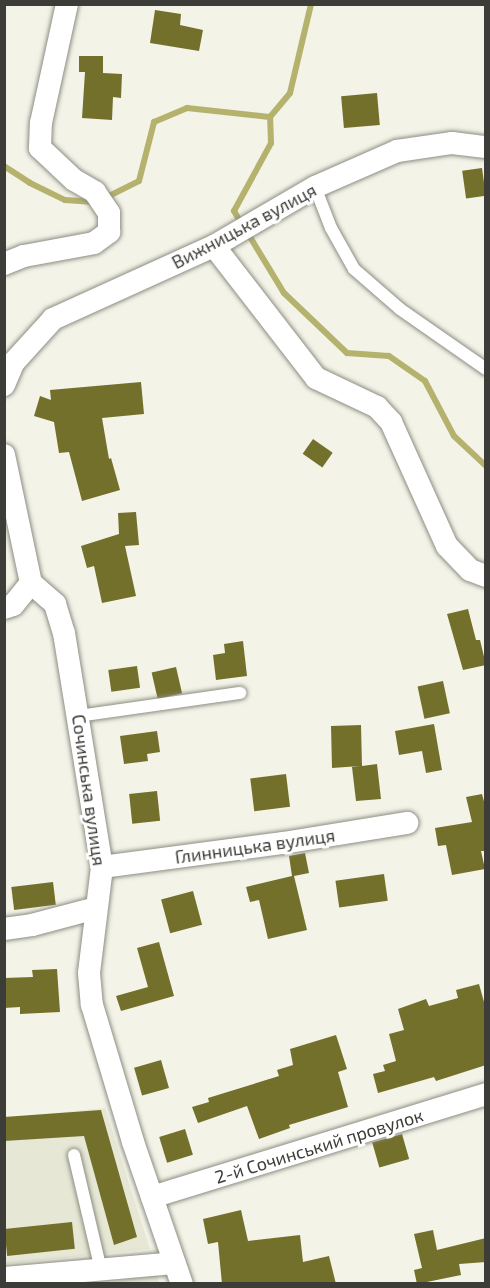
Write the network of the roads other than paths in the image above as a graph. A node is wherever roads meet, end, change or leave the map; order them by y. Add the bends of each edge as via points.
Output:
1 (67, 4) edge
2 (486, 147) edge
3 (315, 188) junction
4 (220, 242) junction
5 (4, 264) edge
6 (486, 369) edge
7 (4, 385) edge
8 (4, 455) edge
9 (486, 576) edge
10 (31, 583) junction
11 (4, 608) edge
12 (240, 693) dead end
13 (78, 716) junction
14 (407, 823) dead end
15 (102, 867) junction
16 (96, 908) junction
17 (4, 929) edge
18 (486, 1094) edge
19 (74, 1155) dead end
20 (152, 1197) junction
21 (174, 1263) junction
22 (101, 1270) junction
23 (4, 1278) edge
24 (182, 1284) edge

1 - 5 street via 41,123 40,148 67,175 95,192 109,213 108,232 94,243 24,256
2 - 3 street, Вижницька вулиця via 452,143 397,150
3 - 4 street, Вижницька вулиця
3 - 6 lane via 354,269 400,309
4 - 7 street, Вижницька вулиця via 53,319 14,362
4 - 9 street via 316,378 377,407 391,422 447,546 470,570
8 - 10 street
10 - 11 street via 13,605
10 - 13 street, Сочинська вулиця via 56,604
12 - 13 lane
13 - 15 street, Сочинська вулиця
14 - 15 street, Глинницька вулиця
15 - 16 street, Сочинська вулиця
16 - 17 street
16 - 20 street, Сочинська вулиця via 89,974 92,1005
18 - 20 street, 2-й Сочинський провулок
19 - 22 lane
20 - 21 street, Сочинська вулиця
21 - 22 street
21 - 24 street, Сочинська вулиця
22 - 23 street

